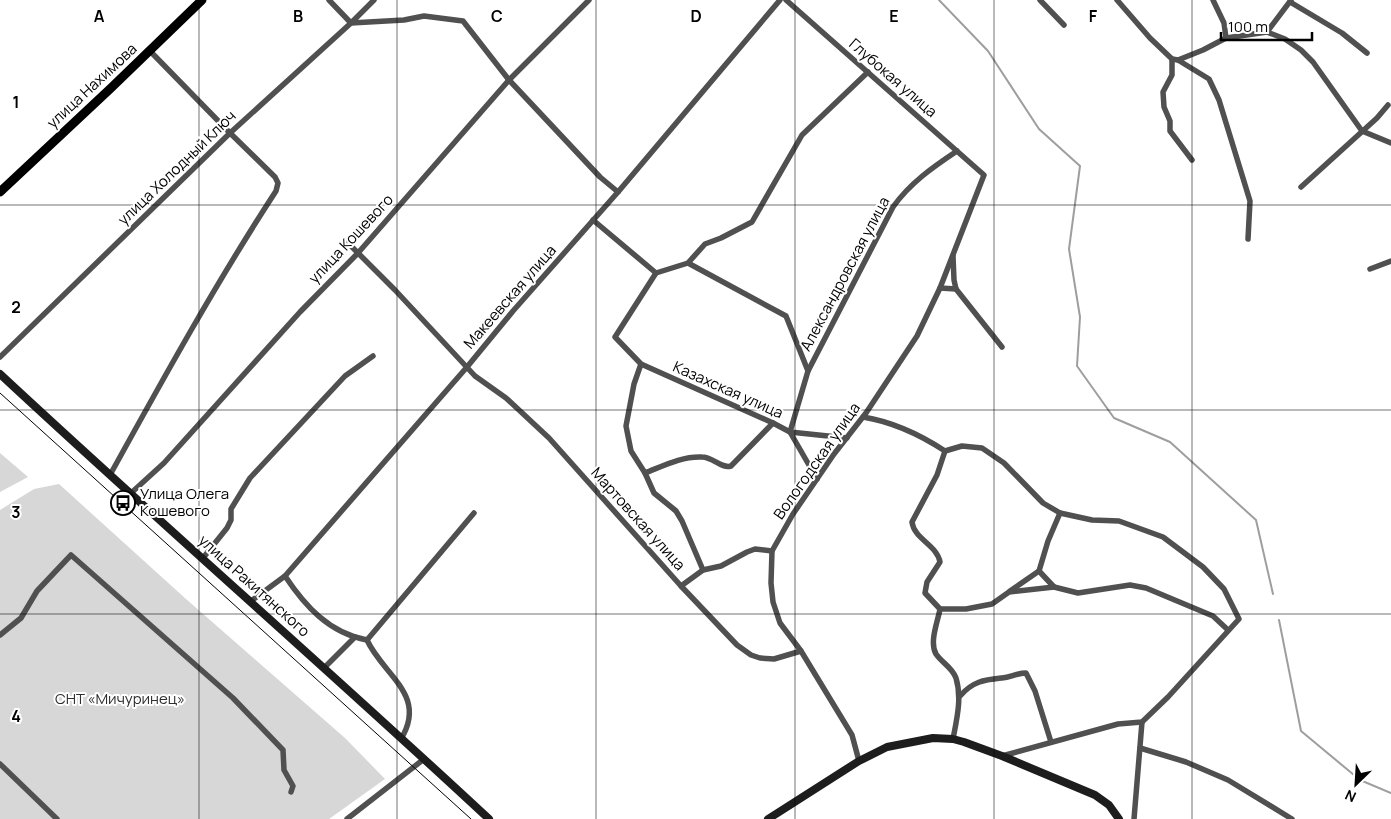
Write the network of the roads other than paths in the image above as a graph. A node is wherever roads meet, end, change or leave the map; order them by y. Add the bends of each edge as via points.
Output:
1 (202, 0) edge
2 (329, 0) edge
3 (374, 0) edge
4 (589, 0) edge
5 (780, 0) edge
6 (786, 0) edge
7 (1040, 0) edge
8 (1117, 0) edge
9 (1214, 0) edge
10 (1290, 1) edge
11 (351, 23) junction
12 (1064, 25) dead end
13 (1267, 32) junction
14 (1226, 38) junction
15 (150, 51) junction
16 (1367, 54) dead end
17 (1175, 59) junction
18 (868, 72) junction
19 (509, 80) junction
20 (1388, 104) dead end
21 (1362, 131) junction
22 (230, 133) junction
23 (1391, 143) edge
24 (957, 151) junction
25 (1192, 160) dead end
26 (984, 175) joint
27 (1301, 187) dead end
28 (0, 192) edge
29 (618, 192) junction
30 (594, 220) junction
31 (1248, 239) dead end
32 (345, 240) dead end
33 (954, 252) junction
34 (358, 253) junction
35 (1391, 261) edge
36 (688, 263) junction
37 (1370, 269) dead end
38 (656, 273) junction
39 (940, 288) junction
40 (956, 290) junction
41 (1002, 347) dead end
42 (373, 356) dead end
43 (0, 357) edge
44 (641, 364) junction
45 (467, 367) junction
46 (808, 371) junction
47 (0, 374) edge
48 (863, 417) junction
49 (773, 422) junction
50 (790, 432) junction
51 (847, 438) junction
52 (945, 451) junction
53 (645, 473) junction
54 (110, 475) junction
55 (817, 479) junction
56 (130, 494) junction
57 (474, 513) dead end
58 (1060, 513) junction
59 (772, 551) junction
60 (203, 558) junction
61 (702, 570) junction
62 (1039, 571) junction
63 (285, 576) junction
64 (681, 586) junction
65 (1054, 587) junction
66 (1009, 592) junction
67 (251, 601) junction
68 (940, 609) junction
69 (1228, 630) junction
70 (0, 635) edge
71 (355, 638) junction
72 (367, 640) junction
73 (801, 651) junction
74 (324, 668) junction
75 (960, 696) junction
76 (1142, 722) junction
77 (953, 738) junction
78 (401, 739) junction
79 (1051, 742) junction
80 (1140, 748) junction
81 (1002, 756) junction
82 (424, 759) junction
83 (859, 761) junction
84 (0, 764) edge
85 (291, 792) dead end
86 (57, 819) edge
87 (347, 819) edge
88 (489, 819) edge
89 (768, 819) edge
90 (1119, 819) edge
91 (1134, 819) edge
92 (1292, 819) edge

1 - 15 main road, улица Нахимова
2 - 11 street
3 - 11 street, улица Холодный Ключ
4 - 19 street, улица Кошевого
5 - 29 street, Макеевская улица
6 - 18 street, Глубокая улица
7 - 12 street
8 - 17 street via 1150,38
9 - 14 street via 1224,23
10 - 13 street
10 - 16 street via 1342,33
11 - 19 street via 424,16 463,21
11 - 22 street, улица Холодный Ключ
13 - 14 street
13 - 21 street via 1285,39 1313,62
14 - 17 street via 1204,50
15 - 22 street
15 - 28 main road, улица Нахимова
17 - 25 street via 1172,75 1163,92 1164,107 1170,131
17 - 31 street via 1209,79 1219,100 1250,201
18 - 24 street, Глубокая улица
18 - 36 street via 802,134 752,222 705,244
19 - 29 street
19 - 34 street, улица Кошевого
20 - 21 street
21 - 23 street
21 - 27 street
22 - 43 street, улица Холодный Ключ
22 - 54 street via 275,177 278,183 276,191 228,266
24 - 26 street, Глубокая улица
24 - 46 street, Александровская улица via 924,173 893,207
26 - 33 street, Вологодская улица
29 - 30 street, Макеевская улица
30 - 38 street
30 - 45 street, Макеевская улица
32 - 34 street, Мартовская улица
33 - 39 street, Вологодская улица
33 - 40 street
34 - 45 street, Мартовская улица
34 - 56 street, улица Кошевого via 300,312 164,464
35 - 37 street
36 - 38 street
36 - 46 street via 786,316
38 - 44 street, Казахская улица via 615,337
39 - 40 street
39 - 48 street, Вологодская улица via 917,336
40 - 41 street
42 - 60 street via 345,376 250,478 231,508 227,528
44 - 49 street, Казахская улица
44 - 53 street via 626,426 631,451
45 - 63 street, Макеевская улица
45 - 64 street, Мартовская улица via 549,438
46 - 50 street, Александровская улица
47 - 54 main road, улица Ракитянского
48 - 51 street, Вологодская улица
48 - 52 street via 905,428
49 - 50 street, Казахская улица
49 - 53 street via 731,466 722,466 716,460 703,457 679,460
50 - 51 street
50 - 55 street, Казахская улица
51 - 55 street, Вологодская улица
52 - 58 street via 962,446 982,448 1004,463 1043,503
52 - 68 street via 937,475 912,522 918,533 939,554 940,562 927,582 925,594
53 - 61 street via 654,493 676,510
54 - 56 main road, улица Ракитянского
55 - 59 street, Вологодская улица
56 - 60 main road, улица Ракитянского
57 - 72 street
58 - 62 street
58 - 69 street via 1119,522 1163,537 1203,567 1224,589 1239,619
59 - 61 street via 755,549 721,566
59 - 73 street, Вологодская улица via 773,602 780,623
60 - 67 main road, улица Ракитянского
61 - 64 street
62 - 65 street
62 - 66 street
63 - 67 street, Макеевская улица
63 - 71 street via 306,605 328,624
64 - 73 street, Мартовская улица via 736,645 751,655 774,659
65 - 66 street
65 - 69 street via 1078,592 1130,585 1146,588 1213,616
66 - 68 street via 992,604
67 - 74 main road, улица Ракитянского
68 - 75 street via 934,639 936,653 955,676
69 - 76 street
70 - 85 street via 21,618 37,591 71,555 232,698 283,750 284,770 293,786
71 - 72 street
71 - 74 street
72 - 78 street via 373,653 405,692 410,713 408,727
73 - 83 street, Вологодская улица via 852,736
74 - 78 main road, улица Ракитянского
75 - 77 street
75 - 79 street via 973,684 1026,673
76 - 79 street via 1118,724
76 - 80 street
77 - 81 main road
77 - 83 main road via 886,746
78 - 82 main road, улица Ракитянского
79 - 81 street
80 - 91 street
80 - 92 street via 1186,762 1228,780
81 - 90 main road via 1095,795 1109,805
82 - 87 street
82 - 88 main road, улица Ракитянского
83 - 89 main road
84 - 86 street

